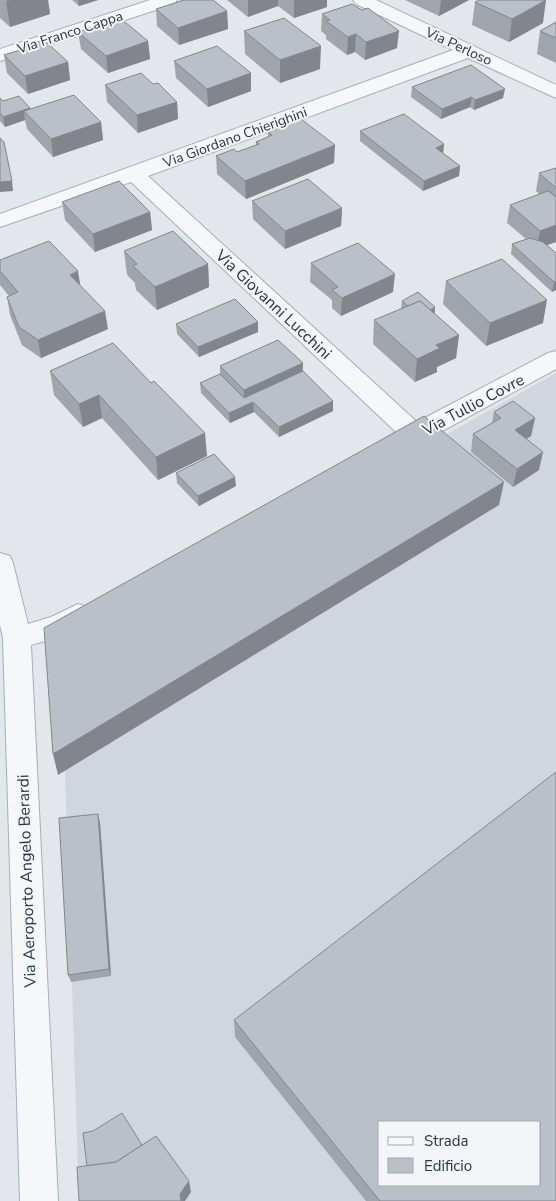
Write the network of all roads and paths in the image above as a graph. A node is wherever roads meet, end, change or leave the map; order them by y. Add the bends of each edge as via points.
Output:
1 (168, 0) edge
2 (362, 0) edge
3 (469, 51) junction
4 (0, 55) edge
5 (556, 92) edge
6 (134, 174) junction
7 (0, 221) edge
8 (556, 359) edge
9 (415, 435) junction
10 (380, 454) edge
11 (0, 563) edge
12 (103, 602) edge
13 (17, 638) junction
14 (39, 1201) edge

1 - 4 street, Via Franco Cappa
2 - 3 street, Via Perloso
3 - 5 street, Via Perloso
3 - 6 street, Via Giordano Chierighini
6 - 7 street, Via Giordano Chierighini
6 - 9 street, Via Giovanni Lucchini
8 - 9 street, Via Tullio Covre
9 - 10 street, Via Tullio Covre
11 - 13 street, Via Aeroporto Angelo Berardi
12 - 13 street via 60,625
13 - 14 street, Via Aeroporto Angelo Berardi

